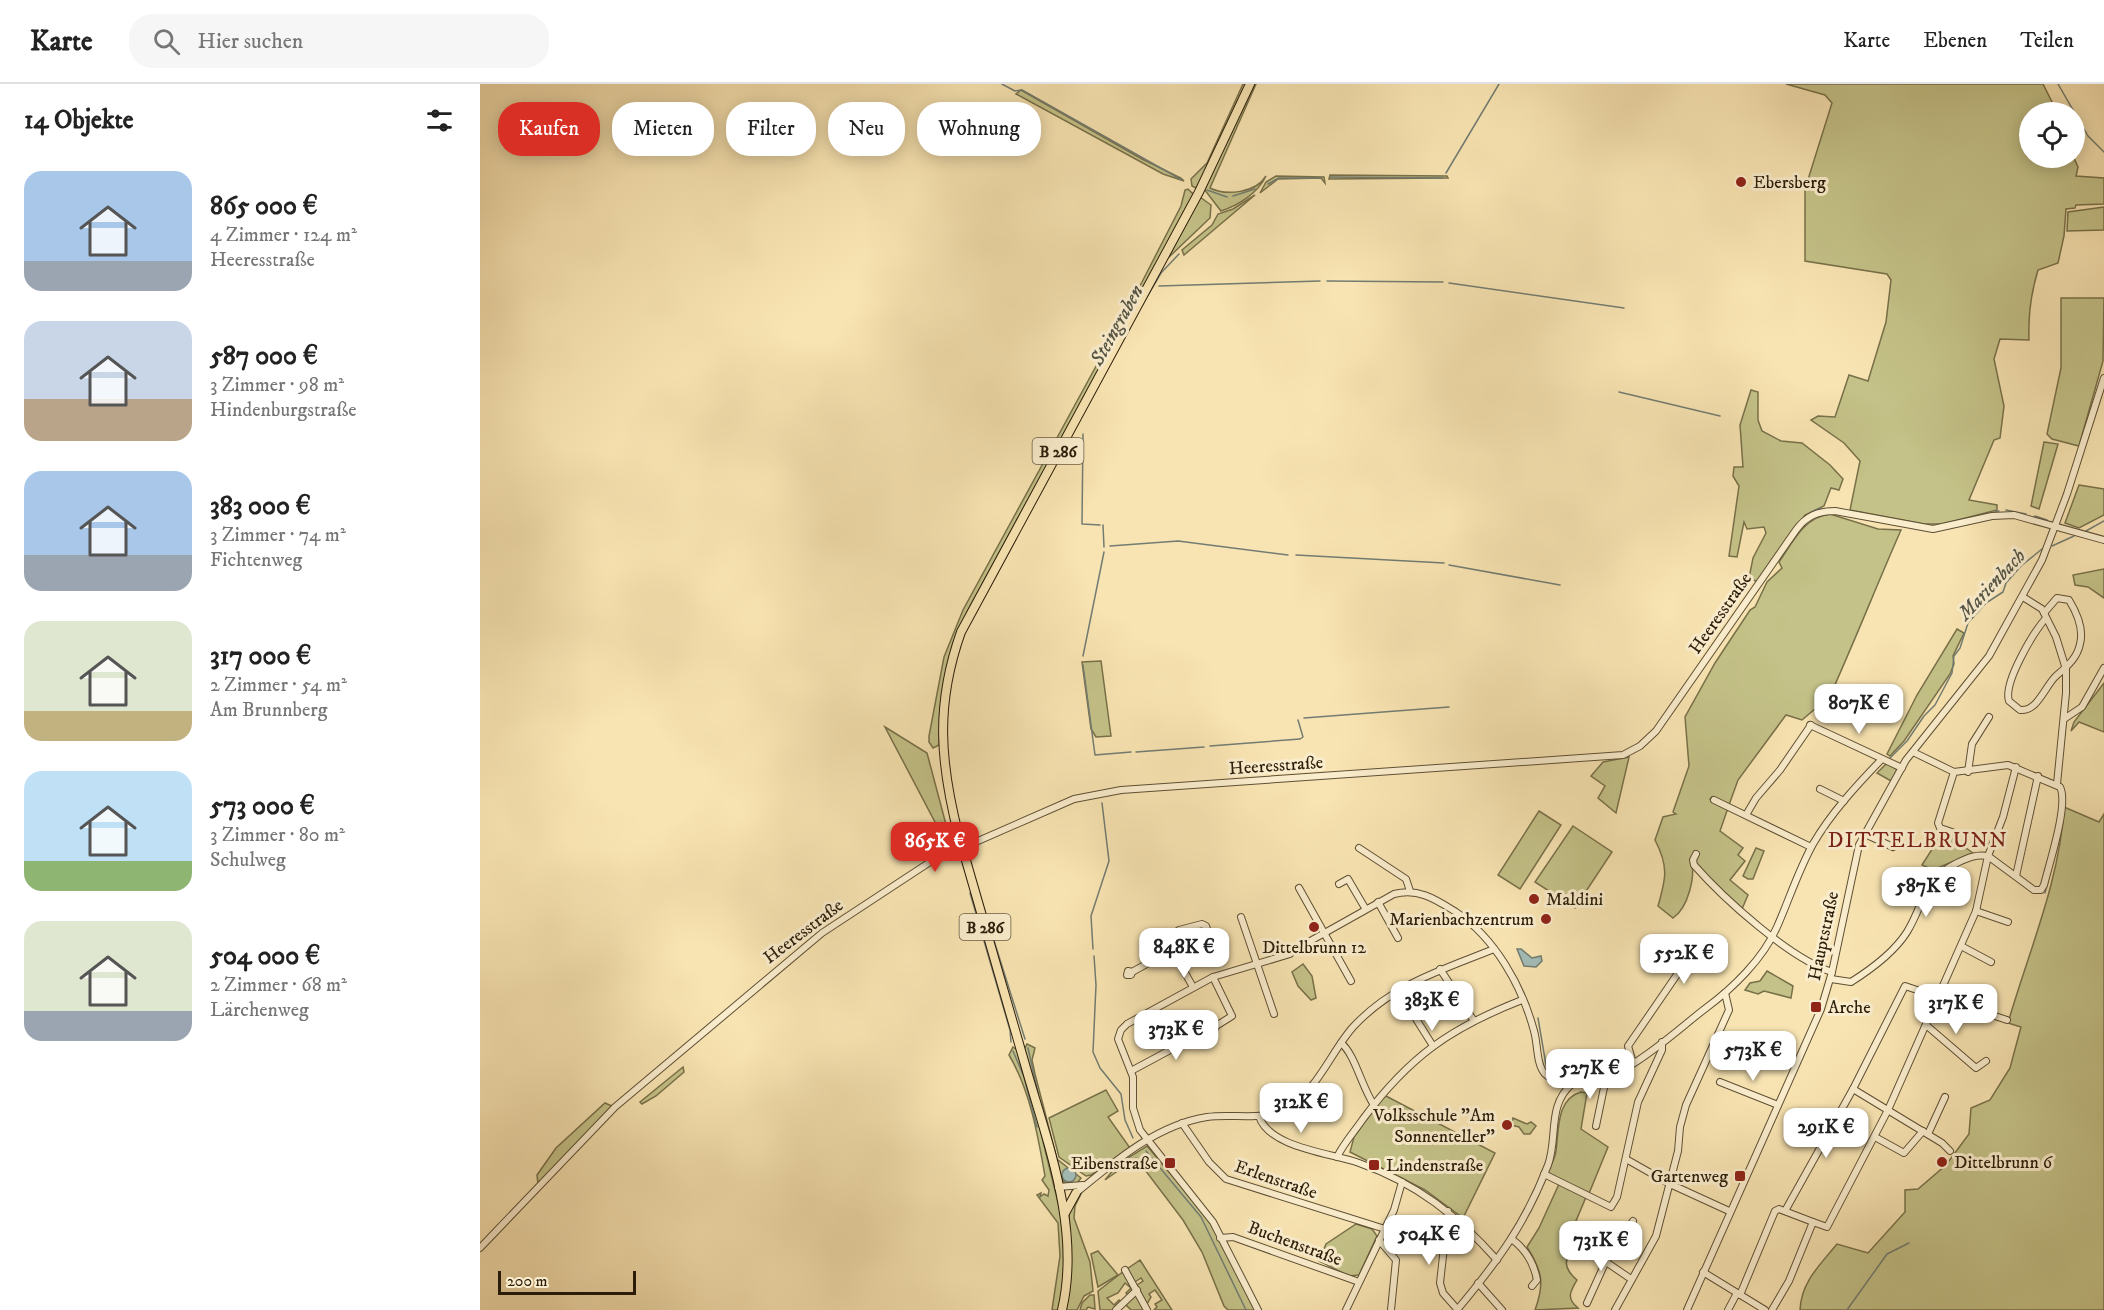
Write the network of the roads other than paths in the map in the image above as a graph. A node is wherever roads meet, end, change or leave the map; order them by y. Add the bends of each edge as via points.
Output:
1 (1250, 84) edge
2 (2104, 378) edge
3 (2056, 526) junction
4 (2104, 540) edge
5 (2023, 597) junction
6 (2045, 615) junction
7 (2104, 668) edge
8 (2066, 669) junction
9 (1989, 717) dead end
10 (2064, 719) junction
11 (1913, 752) junction
12 (1881, 760) junction
13 (2016, 767) junction
14 (1902, 768) junction
15 (1954, 772) junction
16 (1968, 772) junction
17 (2038, 776) junction
18 (2057, 784) junction
19 (1820, 789) dead end
20 (1714, 800) dead end
21 (1844, 801) junction
22 (1746, 815) junction
23 (1952, 832) dead end
24 (1865, 834) junction
25 (1811, 847) junction
26 (1893, 847) dead end
27 (1359, 848) dead end
28 (1696, 854) dead end
29 (1988, 856) junction
30 (2016, 876) junction
31 (1338, 884) dead end
32 (1299, 888) dead end
33 (1410, 891) junction
34 (1378, 902) junction
35 (1365, 908) junction
36 (1976, 911) junction
37 (1240, 917) dead end
38 (2008, 922) dead end
39 (1324, 933) junction
40 (1772, 937) junction
41 (1398, 938) dead end
42 (1210, 939) dead end
43 (1960, 946) junction
44 (1494, 949) junction
45 (1172, 950) junction
46 (1687, 960) dead end
47 (1991, 962) dead end
48 (1257, 963) junction
49 (1440, 969) junction
50 (1132, 972) dead end
51 (1832, 976) junction
52 (1213, 977) junction
53 (1351, 981) dead end
54 (1193, 987) junction
55 (1398, 990) junction
56 (1725, 993) junction
57 (1936, 996) junction
58 (1522, 1000) junction
59 (1274, 1014) dead end
60 (2007, 1020) dead end
61 (1474, 1021) junction
62 (1926, 1025) junction
63 (1341, 1042) junction
64 (1662, 1042) junction
65 (1433, 1046) junction
66 (1986, 1061) dead end
67 (1633, 1064) junction
68 (1131, 1071) junction
69 (1606, 1078) junction
70 (1720, 1082) dead end
71 (1573, 1084) junction
72 (1853, 1089) junction
73 (1946, 1097) dead end
74 (1374, 1105) junction
75 (1778, 1105) junction
76 (1888, 1110) junction
77 (1259, 1116) junction
78 (1182, 1123) junction
79 (1596, 1126) dead end
80 (1925, 1132) junction
81 (1875, 1137) junction
82 (1148, 1140) junction
83 (1950, 1150) dead end
84 (1337, 1157) junction
85 (1626, 1159) junction
86 (1544, 1174) junction
87 (1402, 1182) junction
88 (1670, 1184) junction
89 (1083, 1185) junction
90 (1059, 1191) junction
91 (1076, 1193) junction
92 (1448, 1211) junction
93 (1729, 1211) junction
94 (1785, 1211) junction
95 (1065, 1214) junction
96 (1633, 1221) dead end
97 (1813, 1222) junction
98 (1385, 1229) junction
99 (1220, 1238) junction
100 (1379, 1240) junction
101 (1513, 1240) junction
102 (480, 1248) edge
103 (1584, 1250) dead end
104 (1497, 1260) junction
105 (1606, 1261) junction
106 (1125, 1270) dead end
107 (1703, 1272) junction
108 (1632, 1279) junction
109 (1359, 1282) junction
110 (1478, 1283) junction
111 (1532, 1286) dead end
112 (1137, 1290) junction
113 (1739, 1294) junction
114 (1587, 1303) dead end
115 (1457, 1309) edge
116 (1062, 1310) edge
117 (1116, 1310) edge
118 (1147, 1310) edge
119 (1258, 1310) edge
120 (1346, 1310) edge
121 (1391, 1310) edge
122 (1502, 1310) edge
123 (1615, 1310) edge
124 (1687, 1310) edge
125 (1728, 1310) edge
126 (1765, 1310) edge
127 (1773, 1310) edge

1 - 90 main road, B 286, bridge via 1199,192 962,632 947,679 942,728 945,778
2 - 3 street, Hauptstraße
3 - 4 street, Heeresstraße
3 - 5 street, Hauptstraße
3 - 102 street, Heeresstraße via 2003,514 1948,528 1925,529 1835,511 1814,514 1796,530 1656,731 1623,755 1106,791 1059,805 941,857 822,933 681,1050 615,1107
5 - 6 street via 2040,605
5 - 11 street, Hauptstraße via 1979,669
6 - 8 street
6 - 8 street via 2055,599 2062,597 2069,600 2077,617 2081,643
6 - 8 street via 2014,673 2008,702 2026,710
7 - 10 street via 2082,707
8 - 10 street
9 - 16 street via 1972,744
10 - 18 street
11 - 14 street, Hauptstraße
11 - 15 street
12 - 14 street
12 - 21 street
12 - 22 street via 1810,724
13 - 16 street
13 - 17 street
13 - 29 street
14 - 24 street, Hauptstraße
15 - 16 street
15 - 23 street via 1938,823 1940,828
17 - 18 street
17 - 30 street
18 - 30 street via 2063,794 2044,885 2039,890
19 - 21 street
20 - 22 street
21 - 25 street
22 - 25 street
24 - 26 street
24 - 51 street, Hauptstraße via 1855,858
25 - 40 street
27 - 33 street via 1406,879
28 - 40 street via 1694,865
29 - 30 street
29 - 36 street
29 - 51 street via 1971,857 1937,875 1923,893 1908,930 1897,944 1851,982
31 - 35 street via 1348,879
32 - 39 street
33 - 34 street
33 - 44 street via 1432,897 1463,917
34 - 35 street
34 - 41 street
35 - 39 street
36 - 38 street
36 - 43 street
37 - 48 street
39 - 48 street via 1290,954
39 - 53 street
40 - 51 street
40 - 56 street
42 - 45 street via 1204,924 1189,927 1170,935
43 - 47 street
43 - 57 street
44 - 49 street
44 - 58 street
45 - 50 street
45 - 54 street
46 - 67 street via 1628,1046
48 - 52 street
48 - 59 street
49 - 55 street
49 - 61 street
51 - 75 street, Hauptstraße
52 - 54 street
52 - 68 street via 1232,1016
54 - 68 street via 1121,1030 1119,1043
55 - 63 street via 1377,1004
55 - 65 street
56 - 64 street
56 - 88 street via 1729,1010 1686,1105
57 - 60 street
57 - 62 street
57 - 72 street via 1910,985 1904,987
58 - 61 street
58 - 71 street via 1534,1030 1542,1069 1551,1079
61 - 65 street
62 - 66 street via 1976,1068
62 - 76 street
63 - 74 street via 1349,1050
63 - 77 street via 1298,1100 1282,1110
64 - 67 street
64 - 85 street via 1638,1102
65 - 74 street via 1401,1072
67 - 69 street
68 - 82 street via 1132,1108
69 - 71 street
69 - 79 street
70 - 75 street
71 - 86 street via 1557,1105 1553,1146
72 - 76 street
72 - 94 street
73 - 80 street
74 - 84 street
75 - 93 street, Hauptstraße
76 - 80 street
76 - 81 street
77 - 78 street via 1212,1116
77 - 84 street via 1270,1133
78 - 82 street
78 - 98 street, Erlenstraße via 1226,1179
80 - 81 street via 1904,1153
80 - 83 street
81 - 97 street via 1827,1227
82 - 89 street
82 - 99 street via 1208,1214
84 - 87 street
85 - 86 street via 1611,1207
85 - 88 street
86 - 101 street
87 - 92 street
87 - 98 street
88 - 93 street
88 - 108 street via 1656,1236
89 - 90 street
89 - 91 street
90 - 91 main road
90 - 95 main road, B 286
91 - 95 main road
92 - 104 street
92 - 115 street via 1440,1283
93 - 107 street, Hauptstraße
94 - 97 street
94 - 113 street via 1779,1209 1772,1214
95 - 116 main road, B 286 via 1068,1260
96 - 105 street
97 - 127 street
98 - 100 street
99 - 109 street, Buchenstraße via 1233,1237
99 - 119 street
100 - 109 street
100 - 121 street via 1396,1260
101 - 104 street
101 - 111 street via 1532,1264 1537,1280
103 - 105 street
104 - 110 street
105 - 108 street
105 - 114 street
106 - 112 street
107 - 113 street
107 - 124 street, Hauptstraße
108 - 123 street
109 - 120 street
110 - 115 street
110 - 122 street
112 - 117 street
112 - 118 street
113 - 125 street
113 - 126 street

